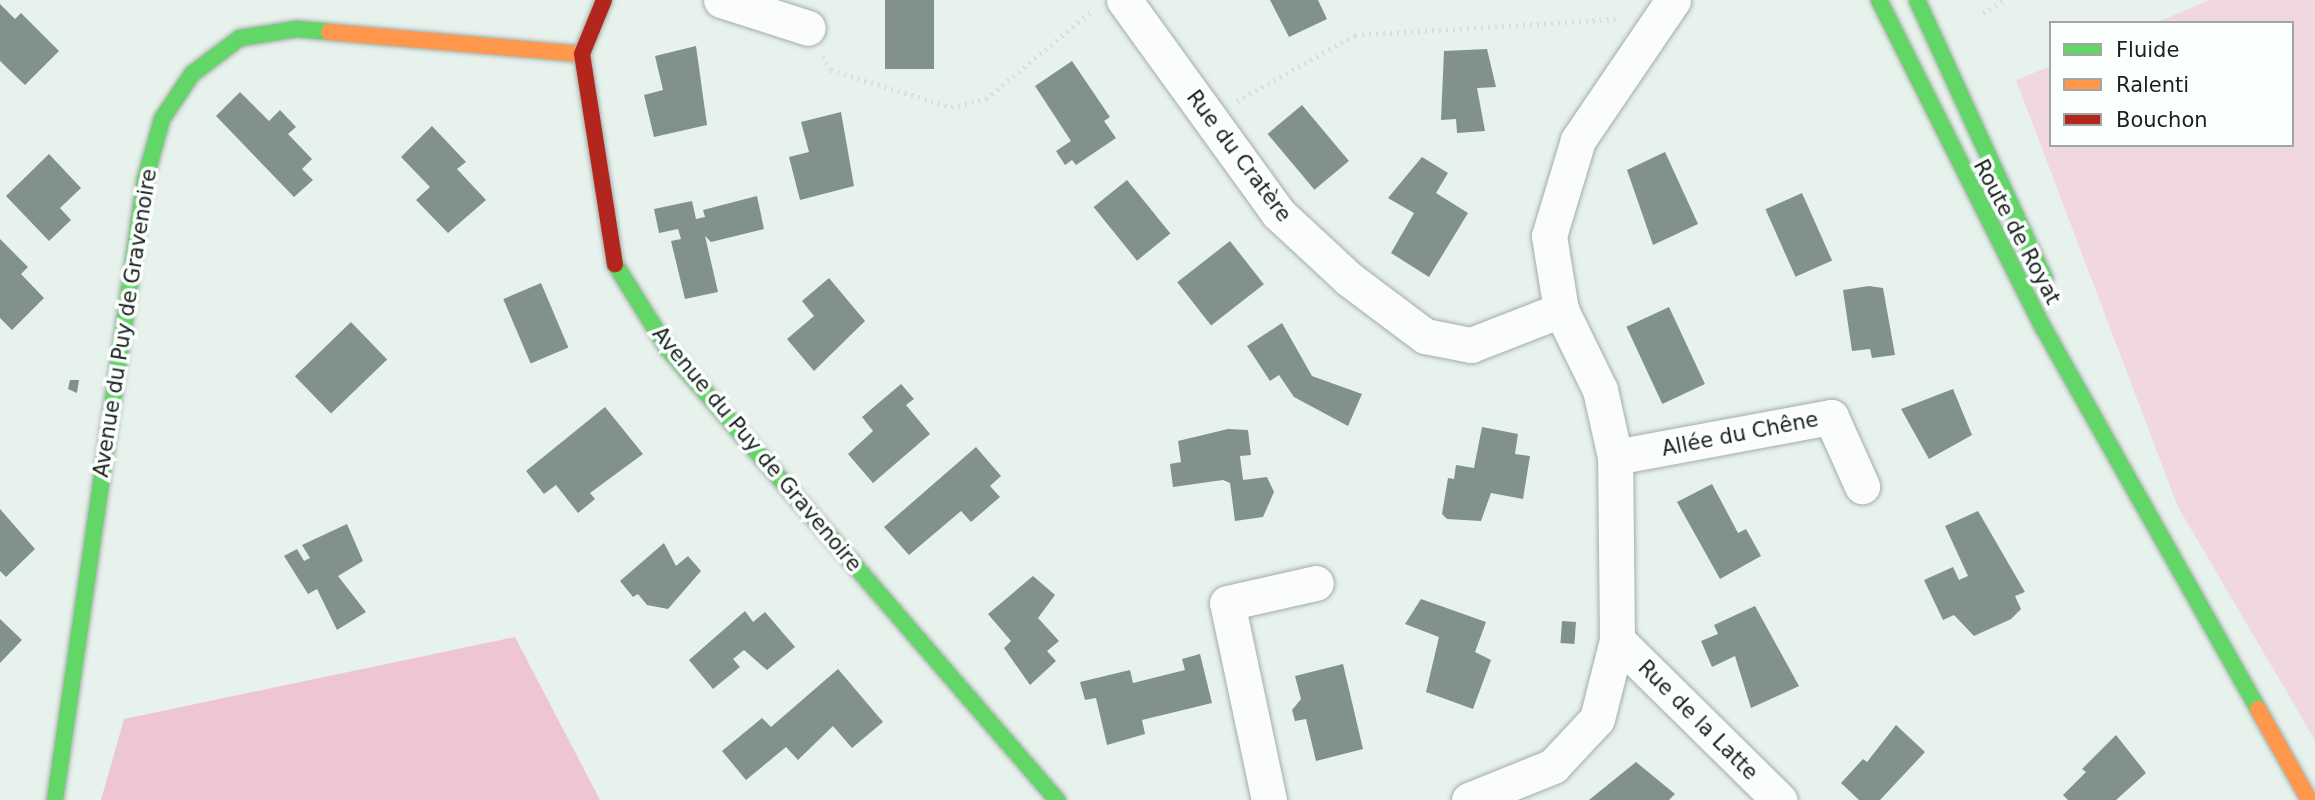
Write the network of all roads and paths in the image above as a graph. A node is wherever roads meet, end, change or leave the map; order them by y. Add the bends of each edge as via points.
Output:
1 (604, 0) edge
2 (720, 0) edge
3 (1105, 0) edge
4 (1124, 0) edge
5 (1879, 0) edge
6 (1917, 0) edge
7 (2004, 0) edge
8 (1667, 8) edge
9 (1983, 13) dead end
10 (808, 28) joint
11 (582, 54) junction
12 (1208, 117) junction
13 (2055, 301) dead end
14 (1561, 310) junction
15 (2070, 338) dead end
16 (1615, 457) junction
17 (2127, 478) junction
18 (1862, 486) dead end
19 (1316, 583) dead end
20 (1617, 640) junction
21 (55, 800) edge
22 (1057, 800) edge
23 (1269, 800) edge
24 (1469, 800) edge
25 (1779, 800) edge
26 (2309, 800) edge

1 - 11 street
2 - 10 street
3 - 10 path via 986,99 951,107 831,70
4 - 12 street, Rue du Cratère
5 - 17 street, Route de Royat via 1964,178
6 - 13 street, Route de Royat
7 - 9 path
8 - 12 path via 1354,35
8 - 14 street via 1578,140 1549,236
11 - 21 street, Avenue du Puy de Gravenoire via 297,29 240,38 192,74 162,118 145,180
11 - 22 street, Avenue du Puy de Gravenoire via 615,264 662,338
12 - 14 street, Rue du Cratère via 1278,213 1349,279 1425,336 1471,345
14 - 16 street via 1600,390
15 - 17 street, Route de Royat
16 - 18 street, Allée du Chêne via 1831,417
16 - 20 street
17 - 26 street, Route de Royat
19 - 23 street via 1227,603
20 - 24 street via 1597,719 1562,757
20 - 25 street, Rue de la Latte

